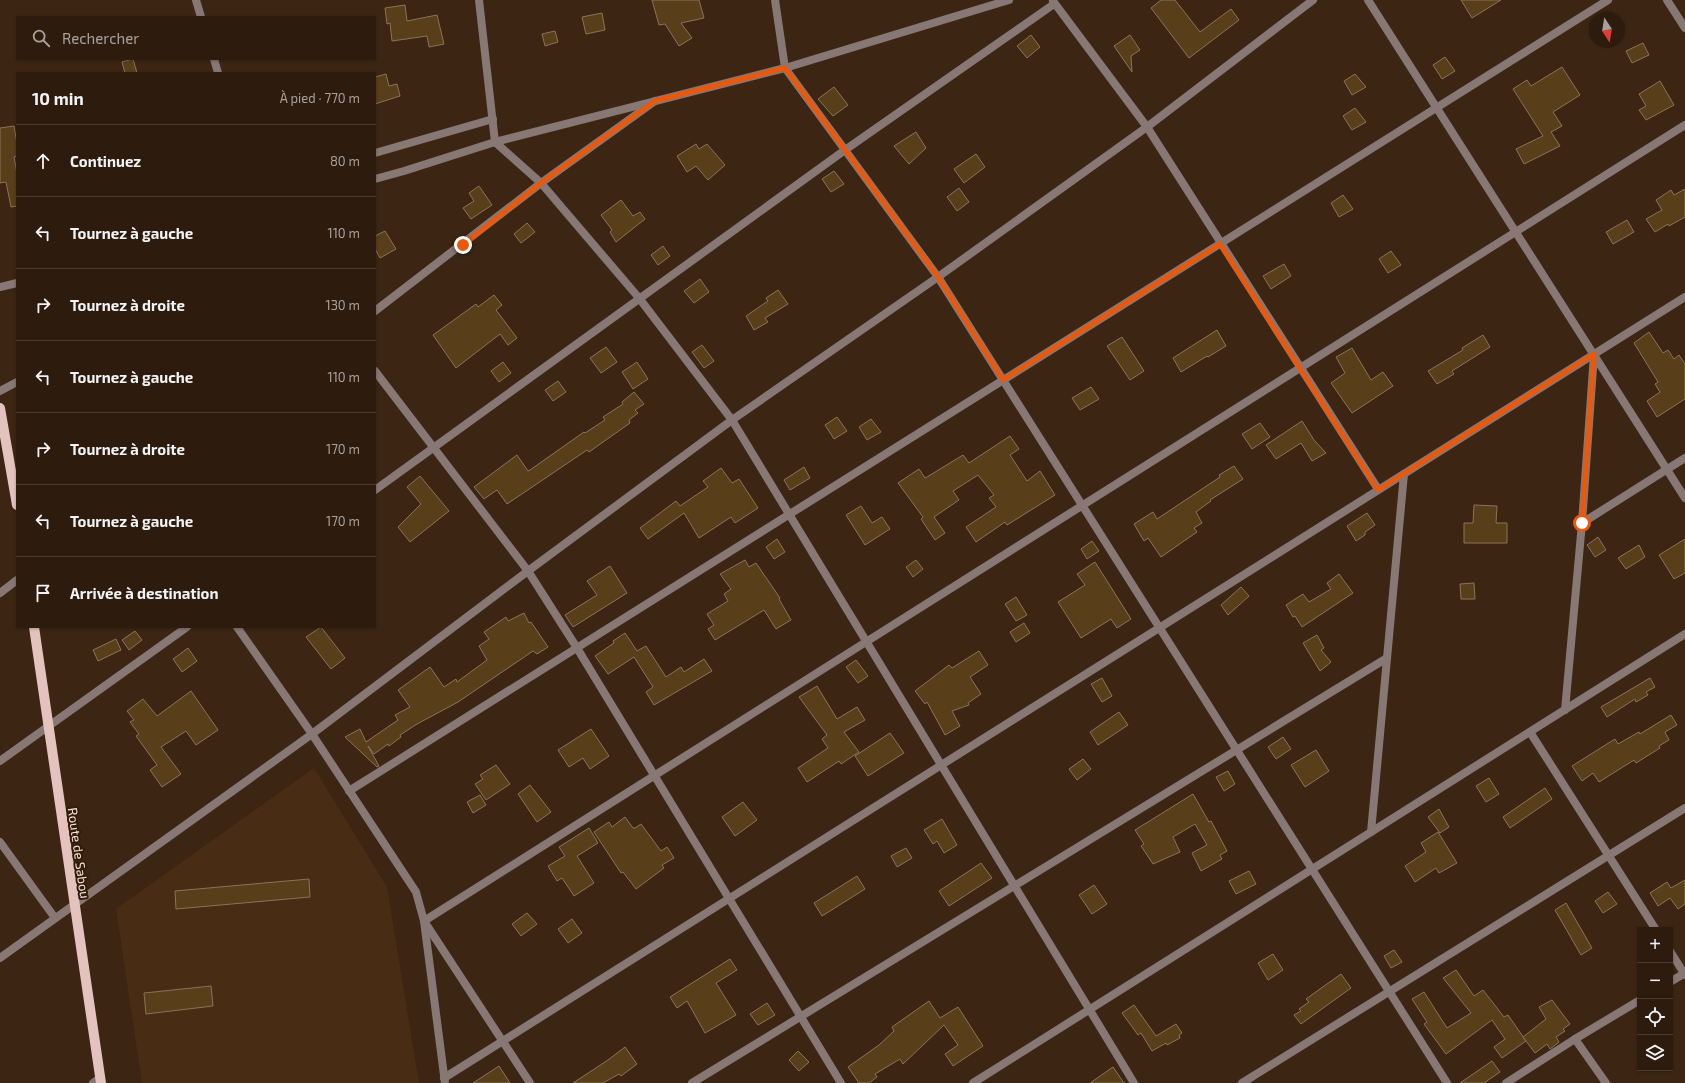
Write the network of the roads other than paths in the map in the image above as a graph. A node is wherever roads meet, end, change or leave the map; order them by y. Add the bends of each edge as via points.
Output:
1 (196, 0) edge
2 (479, 0) edge
3 (775, 0) edge
4 (1009, 0) edge
5 (1313, 0) edge
6 (1368, 0) edge
7 (1608, 0) edge
8 (1667, 0) edge
9 (1054, 2) edge
10 (201, 16) edge
11 (1685, 28) edge
12 (214, 60) edge
13 (785, 68) junction
14 (218, 72) edge
15 (655, 101) junction
16 (1436, 108) junction
17 (493, 119) junction
18 (1685, 125) edge
19 (1147, 127) junction
20 (495, 142) junction
21 (845, 150) junction
22 (376, 153) edge
23 (376, 178) edge
24 (541, 183) junction
25 (1516, 232) junction
26 (1220, 244) junction
27 (938, 277) junction
28 (16, 282) edge
29 (0, 287) edge
30 (1685, 297) edge
31 (639, 298) junction
32 (376, 310) edge
33 (1594, 354) junction
34 (1300, 368) junction
35 (376, 372) edge
36 (1003, 380) junction
37 (16, 383) edge
38 (0, 391) edge
39 (0, 408) edge
40 (732, 420) junction
41 (433, 447) junction
42 (1685, 458) edge
43 (1667, 470) junction
44 (1404, 474) junction
45 (376, 489) edge
46 (1378, 490) junction
47 (1685, 498) edge
48 (16, 499) edge
49 (1082, 506) junction
50 (789, 515) junction
51 (1582, 523) junction
52 (528, 571) junction
53 (16, 581) edge
54 (0, 593) edge
55 (34, 628) edge
56 (186, 628) edge
57 (238, 628) edge
58 (1160, 628) junction
59 (1685, 634) edge
60 (866, 642) junction
61 (577, 648) junction
62 (1388, 658) junction
63 (1565, 710) junction
64 (48, 727) junction
65 (1530, 732) junction
66 (312, 734) junction
67 (1237, 750) junction
68 (0, 761) edge
69 (941, 765) junction
70 (655, 776) junction
71 (349, 791) junction
72 (1685, 808) edge
73 (1371, 832) junction
74 (0, 842) edge
75 (1609, 856) junction
76 (1312, 869) junction
77 (1014, 886) junction
78 (729, 899) junction
79 (74, 907) junction
80 (55, 918) junction
81 (424, 921) junction
82 (1654, 927) edge
83 (1673, 956) edge
84 (0, 958) edge
85 (1685, 974) edge
86 (1673, 980) edge
87 (1389, 992) junction
88 (1637, 1002) edge
89 (1090, 1009) junction
90 (801, 1016) junction
91 (1575, 1039) junction
92 (503, 1041) junction
93 (445, 1080) edge
94 (98, 1081) edge
95 (530, 1083) edge
96 (692, 1083) edge
97 (841, 1083) edge
98 (972, 1083) edge
99 (1134, 1083) edge
100 (1242, 1083) edge
101 (1446, 1083) edge
102 (1506, 1083) edge
103 (1606, 1083) edge

1 - 10 street
2 - 17 street
3 - 13 street
4 - 13 street
5 - 19 street
6 - 16 street
7 - 16 street
8 - 11 street
9 - 19 street
9 - 21 street
12 - 14 street
13 - 15 street
13 - 21 street
15 - 20 street
15 - 24 street
16 - 25 street
16 - 26 street
17 - 20 street
17 - 22 street
18 - 25 street
19 - 26 street
19 - 27 street
20 - 23 street
20 - 24 street
21 - 27 street
21 - 31 street
24 - 31 street
24 - 32 street
25 - 33 street
25 - 34 street
26 - 34 street
26 - 36 street
27 - 36 street
27 - 40 street
28 - 29 street
30 - 33 street
31 - 40 street
31 - 41 street
33 - 43 street
33 - 44 street
33 - 51 street
34 - 46 street
34 - 49 street
35 - 41 street
36 - 49 street
36 - 50 street
37 - 38 street
39 - 48 main road
40 - 50 street
40 - 52 street
41 - 45 street
41 - 52 street
42 - 43 street
43 - 47 street
43 - 51 street
44 - 46 street
44 - 62 street
46 - 58 street
49 - 58 street
49 - 60 street
50 - 60 street
50 - 61 street
51 - 63 street
52 - 61 street
52 - 66 street
53 - 54 street
55 - 64 main road, Route de Sabou
56 - 64 street
57 - 66 street
58 - 67 street
58 - 69 street
59 - 63 street
60 - 69 street
60 - 70 street
61 - 70 street
61 - 71 street
62 - 67 street
62 - 73 street
63 - 65 street
64 - 68 street
64 - 79 main road, Route de Sabou
65 - 73 street
65 - 75 street
66 - 71 street
66 - 79 street
67 - 76 street
67 - 77 street
69 - 77 street
69 - 78 street
70 - 78 street
70 - 81 street
71 - 81 street via 416,892
72 - 75 street
73 - 76 street
74 - 80 street
75 - 82 street
75 - 87 street
76 - 87 street
76 - 89 street
77 - 89 street
77 - 90 street
78 - 90 street
78 - 92 street
79 - 80 street
79 - 94 main road, Route de Sabou
80 - 84 street
81 - 92 street
81 - 93 street
83 - 85 street
85 - 86 street
87 - 100 street
87 - 101 street
88 - 91 street
89 - 98 street
89 - 99 street
90 - 96 street
90 - 97 street
91 - 102 street
91 - 103 street
92 - 93 street
92 - 95 street

